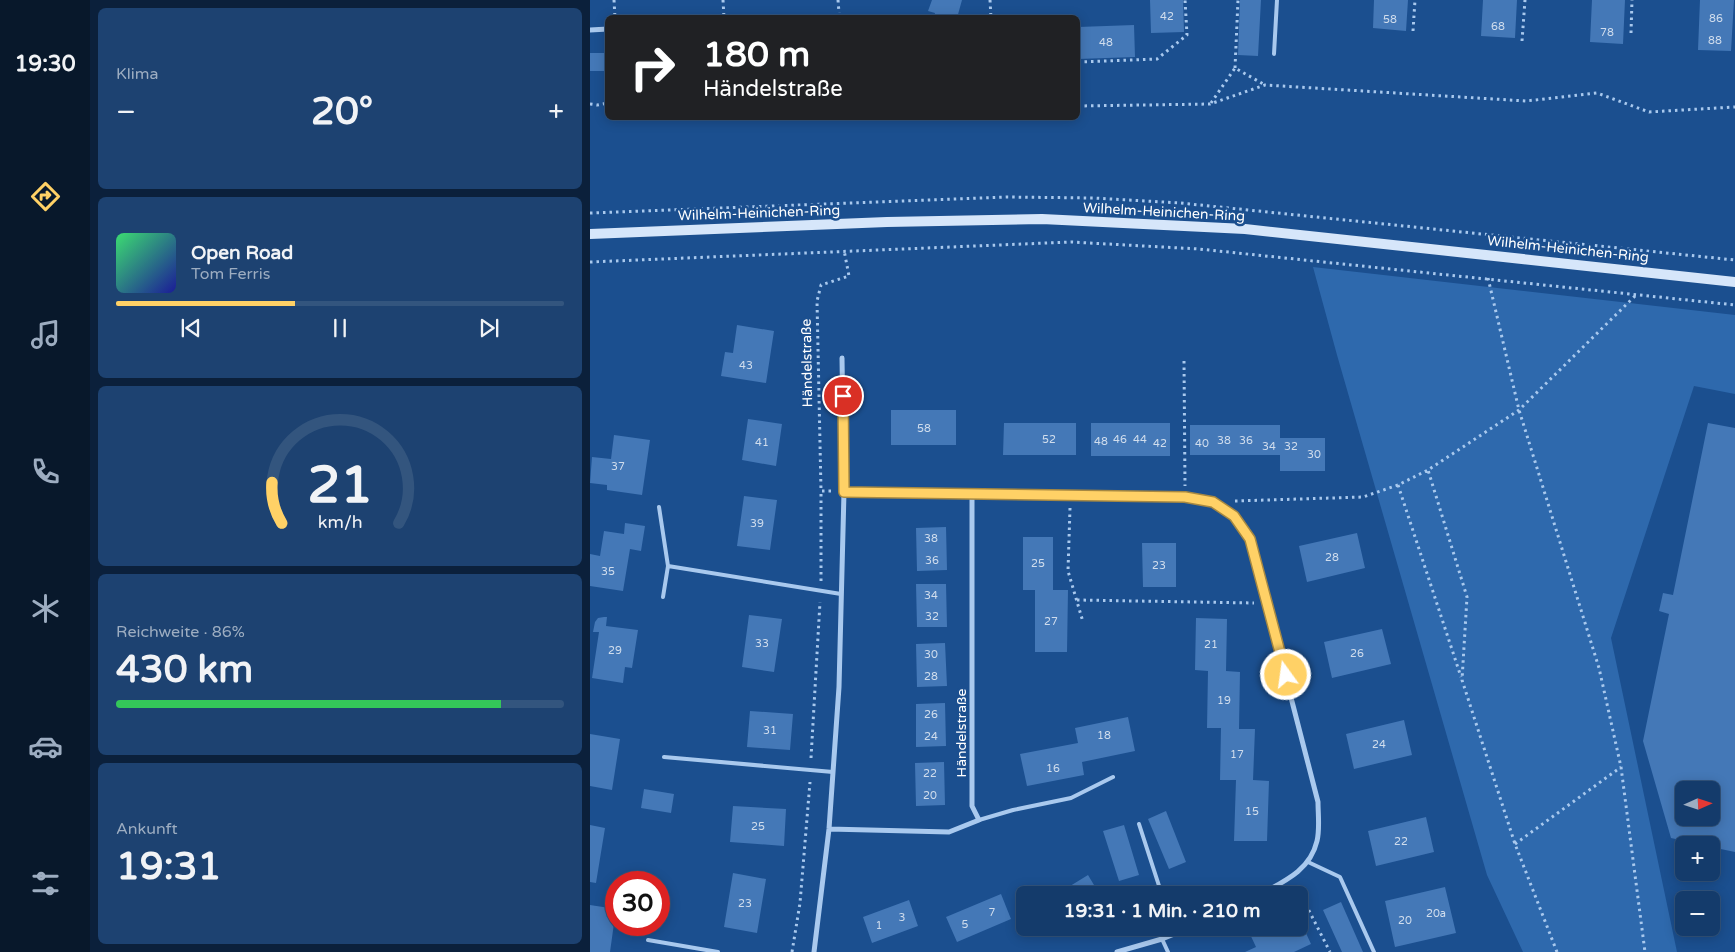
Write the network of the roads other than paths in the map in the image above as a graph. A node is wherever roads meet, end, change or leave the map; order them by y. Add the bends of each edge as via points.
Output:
1 (1277, 0) edge
2 (605, 29) edge
3 (590, 30) edge
4 (1274, 54) dead end
5 (590, 234) edge
6 (1735, 282) edge
7 (842, 358) dead end
8 (844, 492) junction
9 (972, 493) junction
10 (659, 507) dead end
11 (668, 566) junction
12 (841, 594) junction
13 (663, 597) dead end
14 (664, 757) dead end
15 (832, 772) junction
16 (1113, 777) dead end
17 (979, 820) junction
18 (1138, 824) dead end
19 (829, 829) junction
20 (1308, 862) junction
21 (1159, 886) edge
22 (1276, 886) edge
23 (1166, 936) edge
24 (1162, 939) junction
25 (648, 940) dead end
26 (718, 952) edge
27 (814, 952) edge
28 (1117, 952) edge
29 (1168, 952) edge
30 (1374, 952) edge

1 - 4 lane
2 - 3 street
5 - 6 main road, Wilhelm-Heinichen-Ring via 887,222 1051,220 1245,229
7 - 8 street
8 - 9 street
8 - 12 street
9 - 17 street, Händelstraße via 972,806
9 - 20 street via 1185,497 1213,502 1234,516 1250,539 1318,802 1317,841
10 - 11 lane
11 - 12 lane
11 - 13 lane
12 - 15 street via 839,687
14 - 15 lane
15 - 19 street
16 - 17 lane via 1070,798
17 - 19 street via 949,832
18 - 21 lane
19 - 27 street
20 - 22 street via 1292,878
20 - 30 lane via 1340,877
23 - 24 street
24 - 28 street
24 - 29 lane
25 - 26 lane

